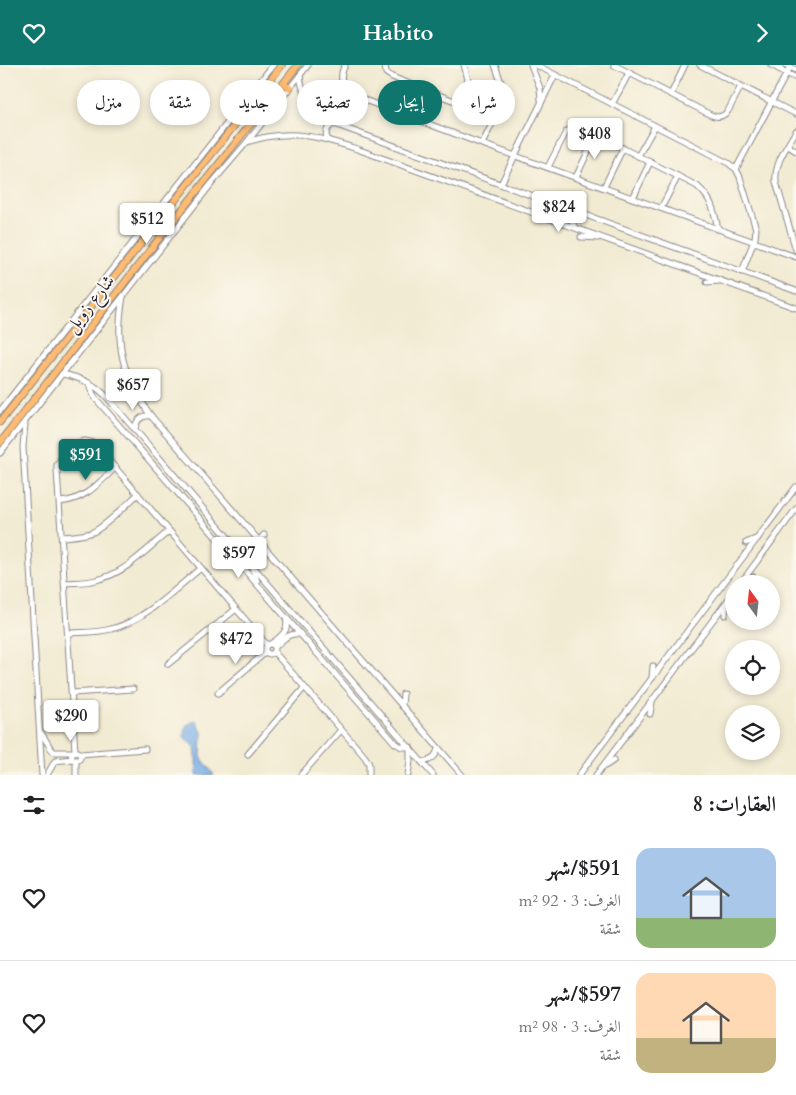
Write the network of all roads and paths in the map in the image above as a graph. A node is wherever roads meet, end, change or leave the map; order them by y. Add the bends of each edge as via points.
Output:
1 (273, 65) edge
2 (282, 65) edge
3 (298, 65) edge
4 (308, 65) edge
5 (345, 65) edge
6 (385, 65) edge
7 (464, 65) edge
8 (495, 65) edge
9 (532, 65) edge
10 (536, 65) edge
11 (614, 65) edge
12 (685, 65) edge
13 (700, 65) edge
14 (771, 65) edge
15 (788, 66) edge
16 (796, 70) edge
17 (628, 73) junction
18 (787, 73) junction
19 (300, 75) junction
20 (555, 75) junction
21 (796, 78) edge
22 (286, 80) edge
23 (301, 80) edge
24 (287, 86) edge
25 (741, 86) junction
26 (290, 88) junction
27 (671, 94) junction
28 (542, 102) junction
29 (772, 102) junction
30 (612, 104) junction
31 (796, 114) edge
32 (252, 125) edge
33 (332, 125) edge
34 (337, 125) edge
35 (655, 126) junction
36 (796, 131) edge
37 (596, 135) junction
38 (328, 140) junction
39 (247, 142) junction
40 (482, 144) junction
41 (788, 146) junction
42 (623, 148) junction
43 (796, 151) edge
44 (515, 156) junction
45 (638, 156) junction
46 (650, 162) junction
47 (548, 167) junction
48 (736, 169) junction
49 (678, 176) junction
50 (576, 177) junction
51 (501, 184) junction
52 (604, 187) junction
53 (633, 198) junction
54 (560, 206) junction
55 (662, 208) junction
56 (580, 213) junction
57 (556, 221) junction
58 (574, 227) junction
59 (718, 229) junction
60 (147, 235) junction
61 (167, 235) junction
62 (581, 237) dead end
63 (602, 238) junction
64 (157, 241) junction
65 (754, 242) junction
66 (796, 250) edge
67 (133, 253) junction
68 (796, 257) edge
69 (143, 261) junction
70 (742, 272) junction
71 (721, 281) junction
72 (707, 282) dead end
73 (129, 284) junction
74 (796, 291) edge
75 (122, 297) junction
76 (796, 308) edge
77 (77, 324) junction
78 (88, 332) junction
79 (62, 374) junction
80 (89, 382) junction
81 (43, 393) junction
82 (0, 411) edge
83 (151, 416) junction
84 (0, 422) edge
85 (25, 422) junction
86 (135, 429) junction
87 (0, 443) edge
88 (0, 453) edge
89 (116, 467) junction
90 (796, 487) edge
91 (138, 495) junction
92 (60, 503) junction
93 (796, 509) edge
94 (169, 531) junction
95 (264, 535) dead end
96 (62, 537) junction
97 (758, 537) junction
98 (258, 541) junction
99 (746, 543) dead end
100 (249, 561) junction
101 (201, 568) junction
102 (747, 575) edge
103 (65, 583) junction
104 (260, 588) junction
105 (725, 603) edge
106 (236, 609) junction
107 (286, 618) junction
108 (68, 633) junction
109 (300, 634) junction
110 (309, 644) junction
111 (272, 647) junction
112 (332, 658) junction
113 (168, 664) dead end
114 (653, 666) dead end
115 (652, 679) junction
116 (304, 688) junction
117 (133, 689) dead end
118 (72, 693) junction
119 (218, 693) dead end
120 (403, 694) dead end
121 (652, 701) junction
122 (402, 707) junction
123 (650, 713) dead end
124 (341, 731) junction
125 (40, 732) junction
126 (410, 747) junction
127 (145, 749) dead end
128 (438, 749) junction
129 (54, 752) junction
130 (76, 752) junction
131 (248, 754) dead end
132 (74, 759) junction
133 (614, 760) dead end
134 (55, 761) junction
135 (422, 762) junction
136 (602, 767) junction
137 (42, 775) edge
138 (47, 775) edge
139 (76, 775) edge
140 (301, 775) edge
141 (368, 775) edge
142 (408, 775) edge
143 (433, 775) edge
144 (462, 775) edge
145 (579, 775) edge
146 (596, 775) edge

1 - 82 street
2 - 60 main road, شارع زويل
3 - 22 main road, شارع زويل
4 - 19 street
5 - 40 street via 341,80 351,95
6 - 7 street via 386,73 392,77 456,101 465,98 470,90
8 - 40 street via 503,88 503,103
9 - 28 street
10 - 20 street
11 - 17 street
12 - 27 street
13 - 25 street
14 - 18 street
15 - 16 street
15 - 18 street
17 - 27 street
17 - 30 street
18 - 21 street
18 - 29 street
19 - 23 street
19 - 26 street
20 - 28 street
20 - 30 street
24 - 26 main road
25 - 27 street via 728,111 718,117
25 - 29 street
26 - 39 street
28 - 44 street
29 - 31 street
29 - 48 street
30 - 35 street
32 - 61 main road, شارع زويل
33 - 38 street via 327,130
34 - 51 street
35 - 45 street
35 - 48 street
36 - 41 street
37 - 42 street
37 - 47 street via 581,127 570,128
37 - 50 street
38 - 39 street via 293,134
38 - 57 street via 478,196
39 - 61 street
40 - 44 street
41 - 43 street
41 - 66 street via 776,168 776,182
42 - 45 street
42 - 52 street
44 - 47 street
44 - 51 street
45 - 46 street
46 - 49 street
46 - 53 street
47 - 50 street
48 - 65 street via 756,229
49 - 55 street
49 - 59 street via 705,193 714,210
50 - 52 street
51 - 54 street
52 - 53 street
53 - 55 street
54 - 56 street
54 - 57 street via 564,215
55 - 59 street
56 - 58 street via 573,217
56 - 70 street
57 - 58 street
58 - 63 street
59 - 65 street
60 - 64 main road via 150,242
60 - 67 main road, شارع زويل
61 - 64 main road, شارع زويل
61 - 73 street
62 - 63 street
63 - 71 street
64 - 69 main road, شارع زويل
65 - 68 street
65 - 70 street
67 - 69 main road via 141,254
67 - 77 main road, شارع زويل
69 - 73 main road, شارع زويل
70 - 74 street
71 - 72 street
71 - 76 street
73 - 75 street
73 - 78 main road, شارع زويل
75 - 79 street
75 - 83 street via 119,320 122,354 128,377
77 - 78 main road
77 - 84 main road, شارع زويل
78 - 81 main road, شارع زويل
79 - 80 street
79 - 81 street
80 - 86 street
80 - 104 street via 96,399
81 - 85 street
81 - 87 main road, شارع زويل
83 - 86 street via 137,421
83 - 98 street
85 - 88 street
85 - 125 street
86 - 100 street
89 - 91 street
89 - 92 street via 85,495
89 - 92 street via 94,443 80,442 57,465
90 - 97 street
91 - 94 street
91 - 96 street via 94,531
92 - 96 street
93 - 102 street
94 - 101 street
94 - 103 street via 117,572 95,581
95 - 98 street
96 - 103 street
97 - 99 street
97 - 115 street
98 - 122 street
100 - 104 street
100 - 112 street
101 - 106 street
101 - 108 street via 134,621 111,629
103 - 108 street
104 - 107 street
105 - 121 street
106 - 111 street
106 - 113 street
107 - 109 street
107 - 111 street via 286,630
108 - 118 street
109 - 110 street
109 - 111 street via 289,635
110 - 112 street
110 - 126 street via 395,743
111 - 116 street
111 - 119 street via 271,654 266,652
112 - 126 street
114 - 115 street
115 - 145 street
116 - 124 street
116 - 131 street
117 - 118 street
118 - 130 street
120 - 122 street
121 - 123 street
121 - 136 street
122 - 128 street
124 - 140 street
124 - 141 street via 367,761
125 - 129 street
125 - 137 street
126 - 135 street
126 - 142 street
127 - 130 street
128 - 135 street via 433,759
128 - 144 street
129 - 130 street
129 - 134 street
130 - 132 street via 79,759
132 - 134 street
132 - 139 street
133 - 136 street
134 - 138 street
135 - 143 street
136 - 146 street

